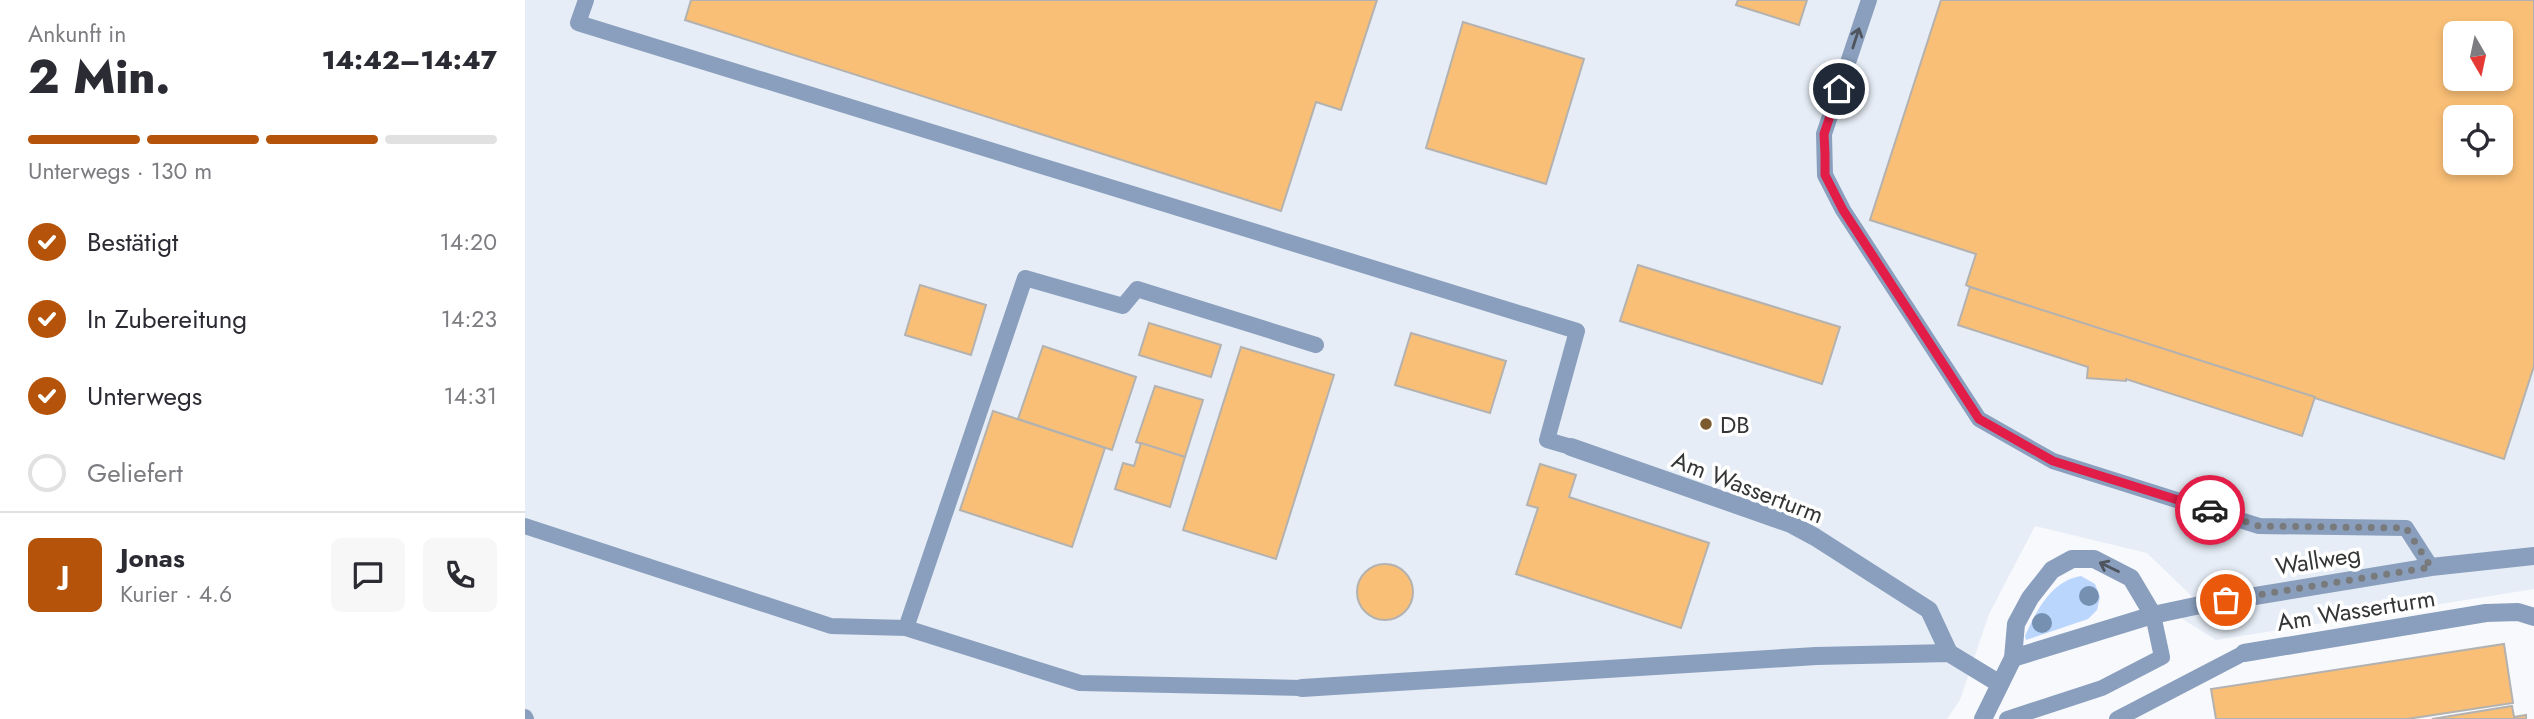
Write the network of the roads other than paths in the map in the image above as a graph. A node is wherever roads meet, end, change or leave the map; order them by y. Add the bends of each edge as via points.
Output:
1 (586, 0) edge
2 (1869, 0) edge
3 (1317, 345) dead end
4 (1571, 447) joint
5 (525, 526) edge
6 (2534, 555) edge
7 (2431, 567) junction
8 (2153, 615) junction
9 (2534, 617) edge
10 (907, 628) junction
11 (1949, 653) junction
12 (2244, 653) joint
13 (2013, 658) junction
14 (2000, 684) junction
15 (1301, 688) joint
16 (1983, 719) edge
17 (2007, 719) edge
18 (2117, 719) edge

1 - 4 lane via 578,23 1577,331 1547,440
7 -> 2 lane via 2406,528 2259,526 2053,461 1979,419 1825,175 1824,134
3 - 10 lane via 1137,289 1123,306 1025,278
4 - 11 street, Am Wasserturm via 1791,524 1815,537 1929,610
5 - 10 lane via 831,626
6 - 7 street, Wallweg
7 - 8 street, Wallweg
8 - 13 street
8 -> 13 street via 2131,578 2094,559 2072,559 2052,570 2030,598 2016,624
8 - 17 lane via 2162,657 2102,688
9 - 12 street, Am Wasserturm via 2518,612 2486,613
10 - 15 lane via 1080,682
11 - 14 street
11 - 15 street via 1816,656
12 - 18 lane, Am Wasserturm
13 - 14 street
14 - 16 street

